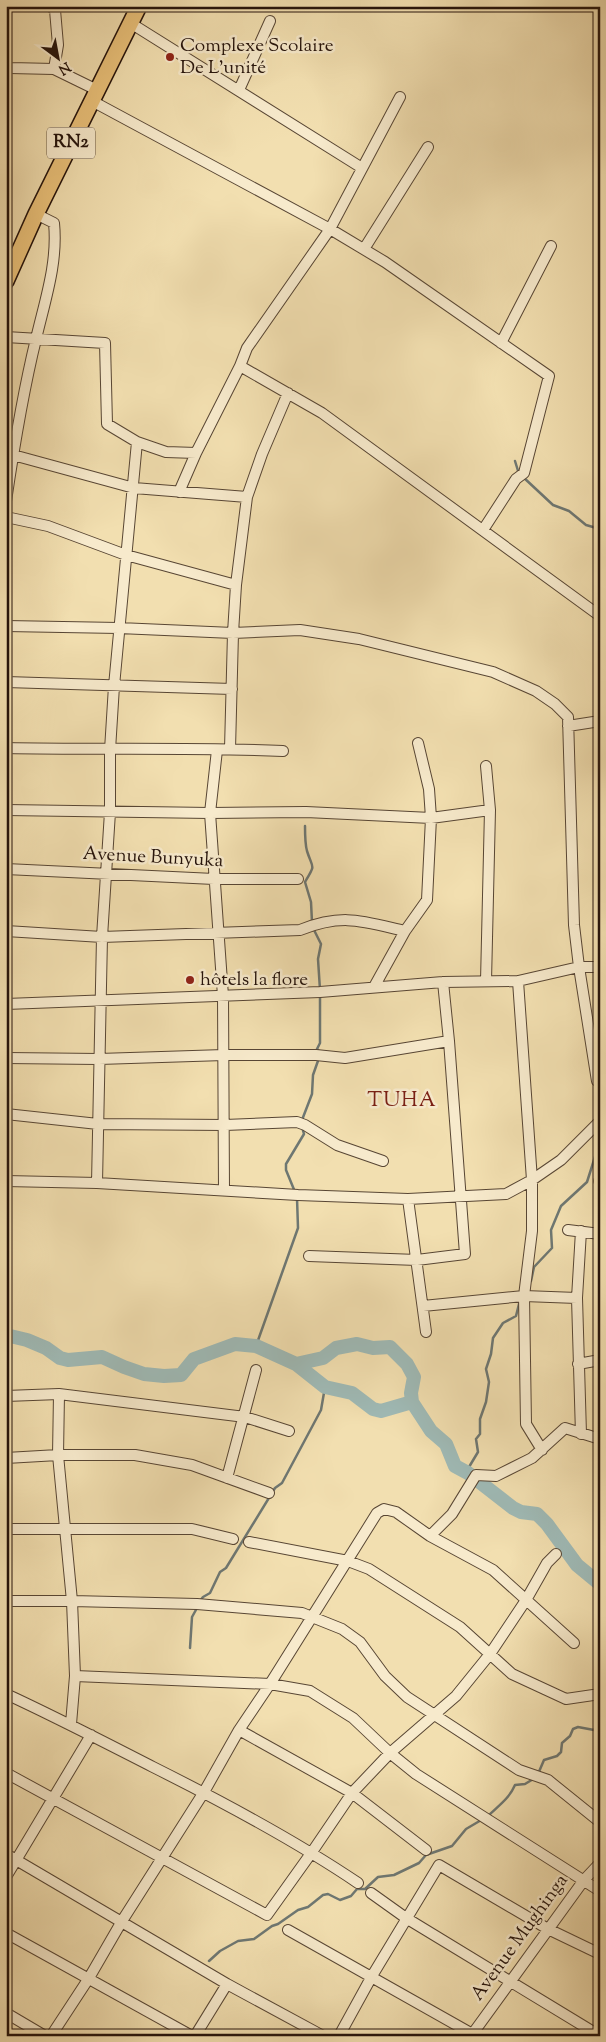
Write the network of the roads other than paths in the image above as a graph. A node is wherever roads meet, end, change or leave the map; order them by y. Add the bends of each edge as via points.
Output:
1 (50, 6) edge
2 (139, 6) edge
3 (270, 21) dead end
4 (132, 24) junction
5 (6, 66) edge
6 (54, 69) junction
7 (239, 90) junction
8 (94, 96) junction
9 (400, 97) dead end
10 (428, 147) dead end
11 (362, 168) junction
12 (36, 214) junction
13 (330, 229) junction
14 (552, 246) dead end
15 (364, 249) junction
16 (6, 281) edge
17 (6, 337) edge
18 (36, 340) junction
19 (501, 344) junction
20 (240, 366) junction
21 (288, 393) junction
22 (137, 442) junction
23 (196, 453) junction
24 (12, 455) junction
25 (134, 488) junction
26 (179, 492) junction
27 (247, 497) junction
28 (6, 501) edge
29 (6, 517) edge
30 (483, 530) junction
31 (126, 555) junction
32 (236, 585) junction
33 (600, 616) edge
34 (6, 626) edge
35 (119, 628) junction
36 (233, 633) junction
37 (6, 682) edge
38 (114, 686) junction
39 (232, 689) junction
40 (600, 721) edge
41 (568, 726) junction
42 (418, 743) dead end
43 (6, 748) edge
44 (230, 749) junction
45 (110, 750) junction
46 (217, 750) junction
47 (283, 751) dead end
48 (486, 766) dead end
49 (6, 810) edge
50 (490, 810) junction
51 (110, 812) junction
52 (210, 813) junction
53 (431, 818) junction
54 (6, 869) edge
55 (106, 873) junction
56 (214, 879) junction
57 (298, 879) dead end
58 (6, 931) edge
59 (405, 931) junction
60 (218, 933) junction
61 (102, 937) junction
62 (600, 967) edge
63 (579, 968) junction
64 (486, 981) junction
65 (518, 981) junction
66 (443, 982) junction
67 (374, 987) junction
68 (222, 996) junction
69 (100, 1001) junction
70 (6, 1004) edge
71 (449, 1041) junction
72 (224, 1055) junction
73 (6, 1058) edge
74 (99, 1059) junction
75 (597, 1082) dead end
76 (6, 1114) edge
77 (600, 1121) edge
78 (98, 1124) junction
79 (225, 1125) junction
80 (383, 1161) dead end
81 (532, 1180) junction
82 (6, 1181) edge
83 (97, 1182) junction
84 (224, 1190) junction
85 (461, 1197) junction
86 (408, 1199) junction
87 (568, 1230) dead end
88 (581, 1231) junction
89 (600, 1234) edge
90 (309, 1256) dead end
91 (417, 1260) junction
92 (524, 1296) junction
93 (577, 1298) junction
94 (423, 1306) junction
95 (426, 1332) dead end
96 (600, 1360) edge
97 (578, 1364) junction
98 (256, 1370) dead end
99 (58, 1394) junction
100 (6, 1396) edge
101 (245, 1417) junction
102 (289, 1431) dead end
103 (581, 1434) junction
104 (600, 1439) edge
105 (542, 1450) junction
106 (58, 1455) junction
107 (6, 1458) edge
108 (226, 1478) junction
109 (270, 1493) dead end
110 (65, 1528) junction
111 (6, 1529) edge
112 (430, 1536) junction
113 (233, 1539) dead end
114 (249, 1542) dead end
115 (556, 1554) dead end
116 (348, 1561) junction
117 (526, 1600) junction
118 (6, 1601) edge
119 (72, 1601) junction
120 (312, 1617) junction
121 (574, 1643) dead end
122 (490, 1654) junction
123 (75, 1676) junction
124 (270, 1684) junction
125 (6, 1694) edge
126 (600, 1694) edge
127 (433, 1716) junction
128 (71, 1724) junction
129 (239, 1730) junction
130 (91, 1735) junction
131 (390, 1753) junction
132 (6, 1773) edge
133 (204, 1792) junction
134 (352, 1793) junction
135 (52, 1799) junction
136 (600, 1822) edge
137 (426, 1850) dead end
138 (312, 1852) junction
139 (6, 1854) edge
140 (163, 1858) junction
141 (17, 1860) junction
142 (600, 1863) edge
143 (6, 1877) edge
144 (584, 1880) junction
145 (358, 1883) dead end
146 (600, 1891) edge
147 (371, 1893) dead end
148 (406, 1918) junction
149 (122, 1921) junction
150 (548, 1929) junction
151 (288, 1930) dead end
152 (6, 1933) edge
153 (600, 1954) edge
154 (372, 1976) junction
155 (89, 1978) junction
156 (510, 1981) junction
157 (227, 1984) junction
158 (6, 2013) edge
159 (473, 2035) edge
160 (46, 2036) edge
161 (51, 2036) edge
162 (193, 2036) edge
163 (323, 2036) edge
164 (338, 2036) edge
165 (600, 2036) edge

1 - 6 street via 55,10 58,45
2 - 4 highway, RN2
3 - 7 street
4 - 7 street
4 - 8 highway, RN2
5 - 6 street
6 - 8 street
7 - 11 street
8 - 12 highway, RN2
8 - 13 street
9 - 11 street
10 - 15 street
11 - 13 street
12 - 16 highway, RN2
12 - 18 street via 54,223 56,241 49,292
13 - 15 street
13 - 20 street via 247,348
14 - 19 street
15 - 19 street
17 - 18 street
18 - 22 street via 105,343 107,424
18 - 24 street
19 - 30 street via 549,376 520,476
20 - 21 street
20 - 23 street
21 - 27 street
21 - 30 street via 322,413
22 - 23 street via 166,452
22 - 25 street
23 - 26 street
24 - 25 street
24 - 28 street
25 - 26 street
25 - 31 street
26 - 27 street
27 - 32 street
29 - 31 street via 48,526
30 - 33 street
31 - 32 street
31 - 35 street
32 - 36 street
34 - 35 street
35 - 36 street
35 - 38 street
36 - 39 street
36 - 41 street via 300,630 359,639 493,672 536,691 555,704 568,717
37 - 38 street
38 - 39 street
38 - 45 street
39 - 44 street
40 - 41 street
41 - 63 street via 574,926
42 - 53 street via 429,789
43 - 45 street
44 - 46 street
44 - 47 street
45 - 46 street
45 - 51 street
46 - 52 street
48 - 50 street
49 - 51 street
50 - 53 street
50 - 64 street
51 - 52 street
51 - 55 street
52 - 53 street via 306,812
52 - 56 street
53 - 59 street via 427,900
54 - 55 street, Avenue Bunyuka
55 - 56 street, Avenue Bunyuka
55 - 61 street
56 - 57 street, Avenue Bunyuka
56 - 60 street
58 - 61 street
59 - 60 street via 353,919 331,920 300,930
59 - 67 street
60 - 61 street
60 - 68 street
61 - 69 street
62 - 63 street
63 - 65 street
63 - 75 street
64 - 65 street
64 - 66 street
65 - 81 street
66 - 67 street
66 - 71 street
67 - 68 street
68 - 69 street
68 - 72 street
69 - 70 street
69 - 74 street
71 - 72 street via 345,1058
71 - 85 street
72 - 74 street
72 - 79 street
73 - 74 street
74 - 78 street
76 - 78 street
77 - 81 street via 561,1160
78 - 79 street
78 - 83 street
79 - 80 street via 301,1124 337,1145
79 - 84 street
81 - 85 street via 506,1194
81 - 92 street via 532,1231
82 - 83 street
83 - 84 street
84 - 86 street
85 - 86 street
85 - 91 street via 465,1254
86 - 91 street
87 - 88 street
88 - 89 street
88 - 93 street
90 - 91 street
91 - 94 street
92 - 93 street
92 - 94 street
92 - 105 street via 526,1424
93 - 97 street
94 - 95 street
96 - 97 street
97 - 103 street
98 - 101 street
99 - 100 street
99 - 101 street
99 - 106 street
101 - 102 street
101 - 108 street
103 - 104 street
103 - 105 street via 564,1428
105 - 112 street via 496,1476 473,1478 452,1514
106 - 107 street
106 - 108 street via 135,1455 192,1465
106 - 110 street
108 - 109 street
110 - 111 street
110 - 113 street via 192,1529
110 - 119 street
112 - 116 street via 396,1512 384,1509 376,1513
112 - 117 street via 493,1570
114 - 116 street
115 - 117 street
116 - 120 street
116 - 122 street via 369,1569 460,1626
117 - 121 street
117 - 122 street
118 - 119 street
119 - 120 street via 199,1604 302,1613
119 - 123 street
120 - 124 street
120 - 127 street via 342,1629 360,1642 385,1676
122 - 126 street via 512,1674 566,1699
122 - 127 street via 456,1696
123 - 124 street
123 - 128 street
124 - 129 street
124 - 131 street via 310,1691 353,1718
125 - 128 street
127 - 131 street
127 - 136 street via 519,1770 548,1780
128 - 130 street
129 - 133 street
129 - 134 street
130 - 133 street
130 - 135 street
131 - 134 street
131 - 144 street via 416,1774
132 - 135 street
133 - 138 street
133 - 140 street
134 - 137 street
134 - 138 street
135 - 140 street
135 - 141 street
138 - 140 street via 267,1914
138 - 145 street
139 - 141 street
140 - 149 street
141 - 143 street
141 - 149 street
142 - 144 street, Avenue Mughinga
144 - 146 street
144 - 150 street, Avenue Mughinga
147 - 148 street
148 - 150 street via 439,1865
148 - 154 street
148 - 156 street
149 - 155 street
149 - 157 street
150 - 153 street
150 - 156 street, Avenue Mughinga
151 - 154 street
152 - 155 street
154 - 159 street
154 - 164 street
155 - 161 street
155 - 162 street
156 - 159 street, Avenue Mughinga
156 - 165 street
157 - 162 street
157 - 163 street
158 - 160 street

